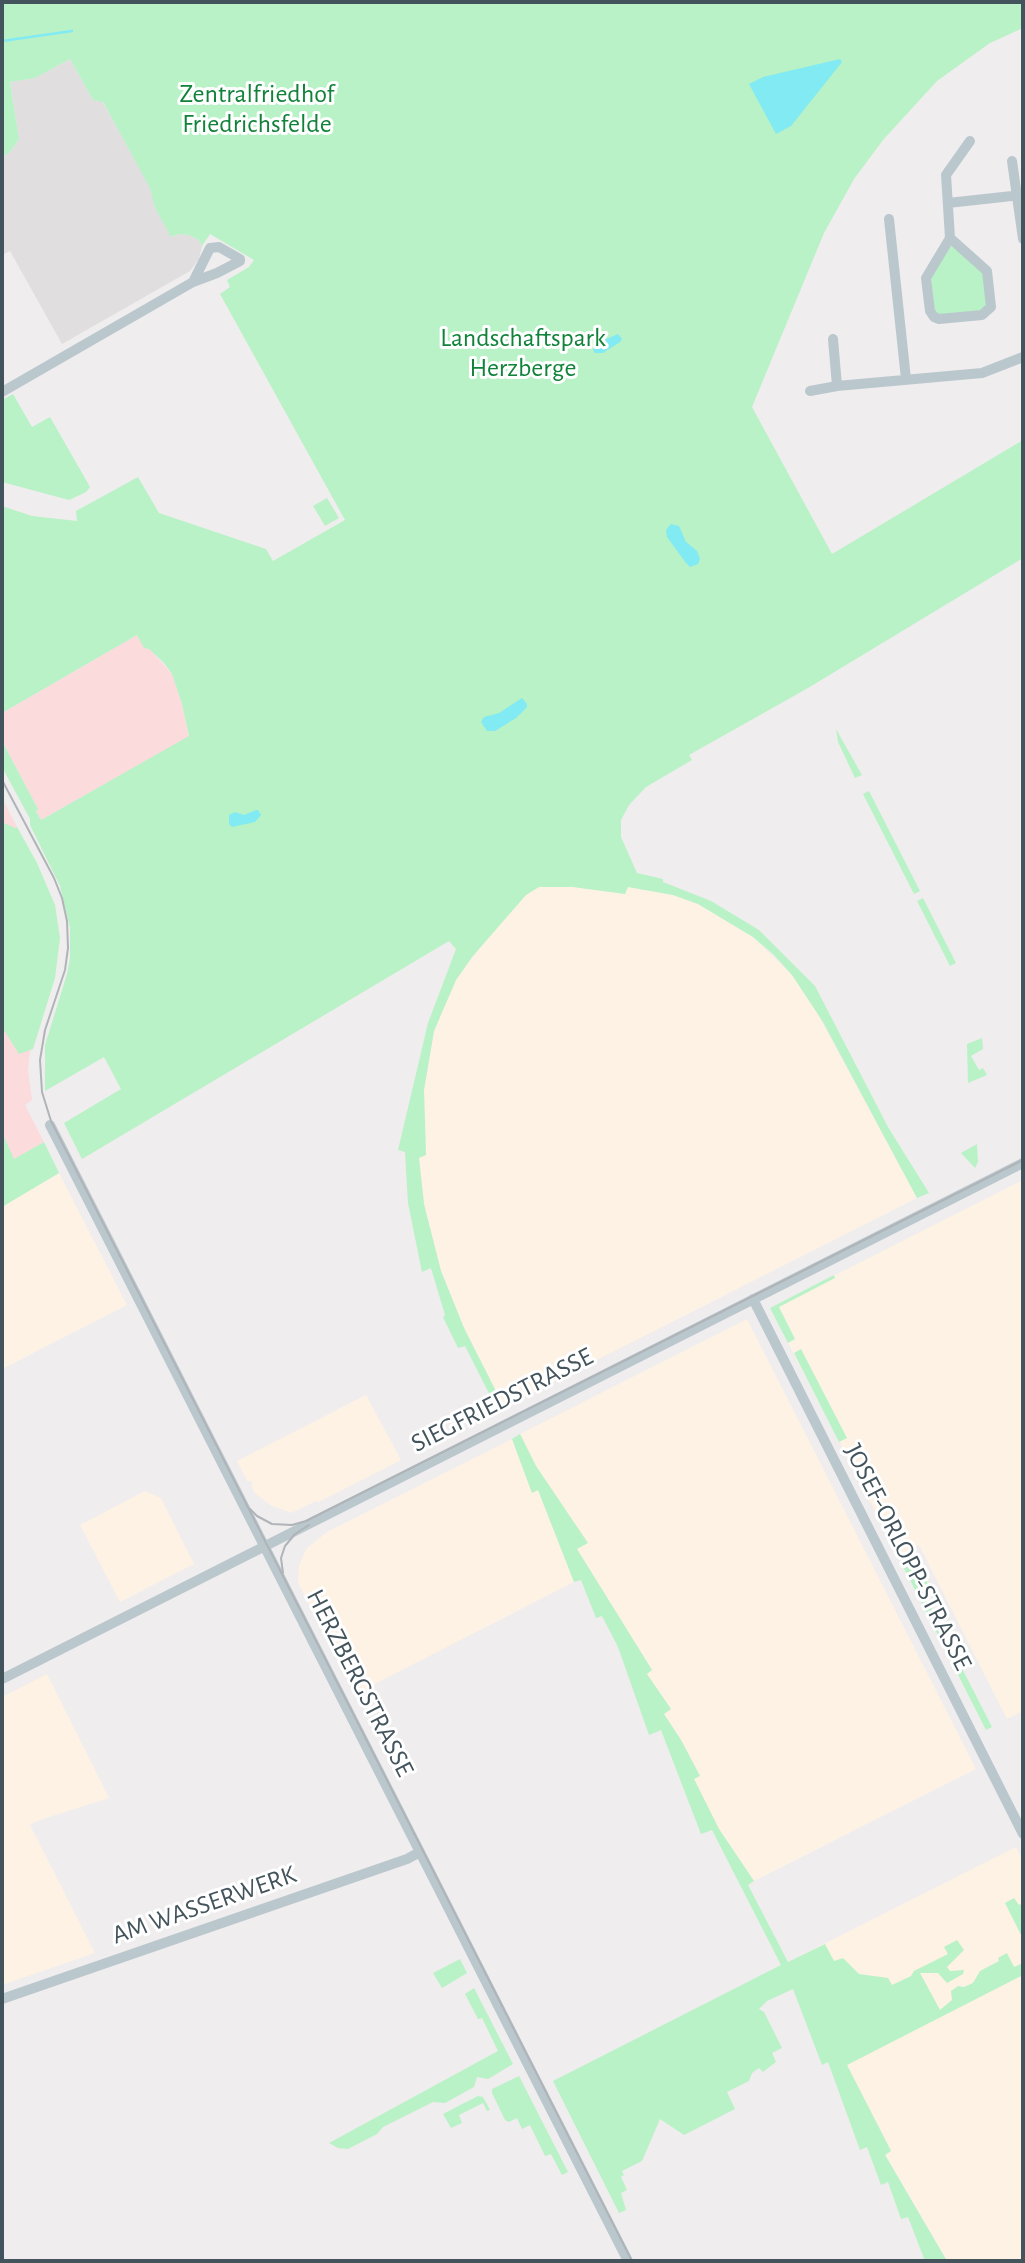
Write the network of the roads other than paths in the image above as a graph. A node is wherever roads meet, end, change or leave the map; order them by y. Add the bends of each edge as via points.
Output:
1 (970, 141) dead end
2 (1012, 161) dead end
3 (1019, 195) edge
4 (948, 203) junction
5 (889, 219) dead end
6 (950, 237) junction
7 (1023, 239) edge
8 (193, 282) dead end
9 (833, 339) dead end
10 (1023, 357) edge
11 (906, 379) junction
12 (837, 386) junction
13 (810, 391) dead end
14 (2, 392) edge
15 (50, 1125) dead end
16 (1023, 1163) edge
17 (753, 1299) junction
18 (264, 1545) junction
19 (2, 1679) edge
20 (1023, 1834) edge
21 (420, 1852) junction
22 (2, 2000) edge
23 (628, 2261) edge

1 - 4 street via 946,175
2 - 3 street
3 - 4 street
3 - 7 street
4 - 6 street
5 - 11 street
6 - 6 street via 926,278 930,312 939,319 982,315 991,307 987,271
8 - 14 street
9 - 12 street
10 - 11 street via 988,372
11 - 12 street
12 - 13 street
15 - 18 street, HERZBERGSTRASSE
16 - 17 street, SIEGFRIEDSTRASSE
17 - 18 street, SIEGFRIEDSTRASSE
17 - 20 street, JOSEF-ORLOPP-STRASSE
18 - 19 street, SIEGFRIEDSTRASSE
18 - 21 street, HERZBERGSTRASSE
21 - 22 street, AM WASSERWERK
21 - 23 street, HERZBERGSTRASSE

